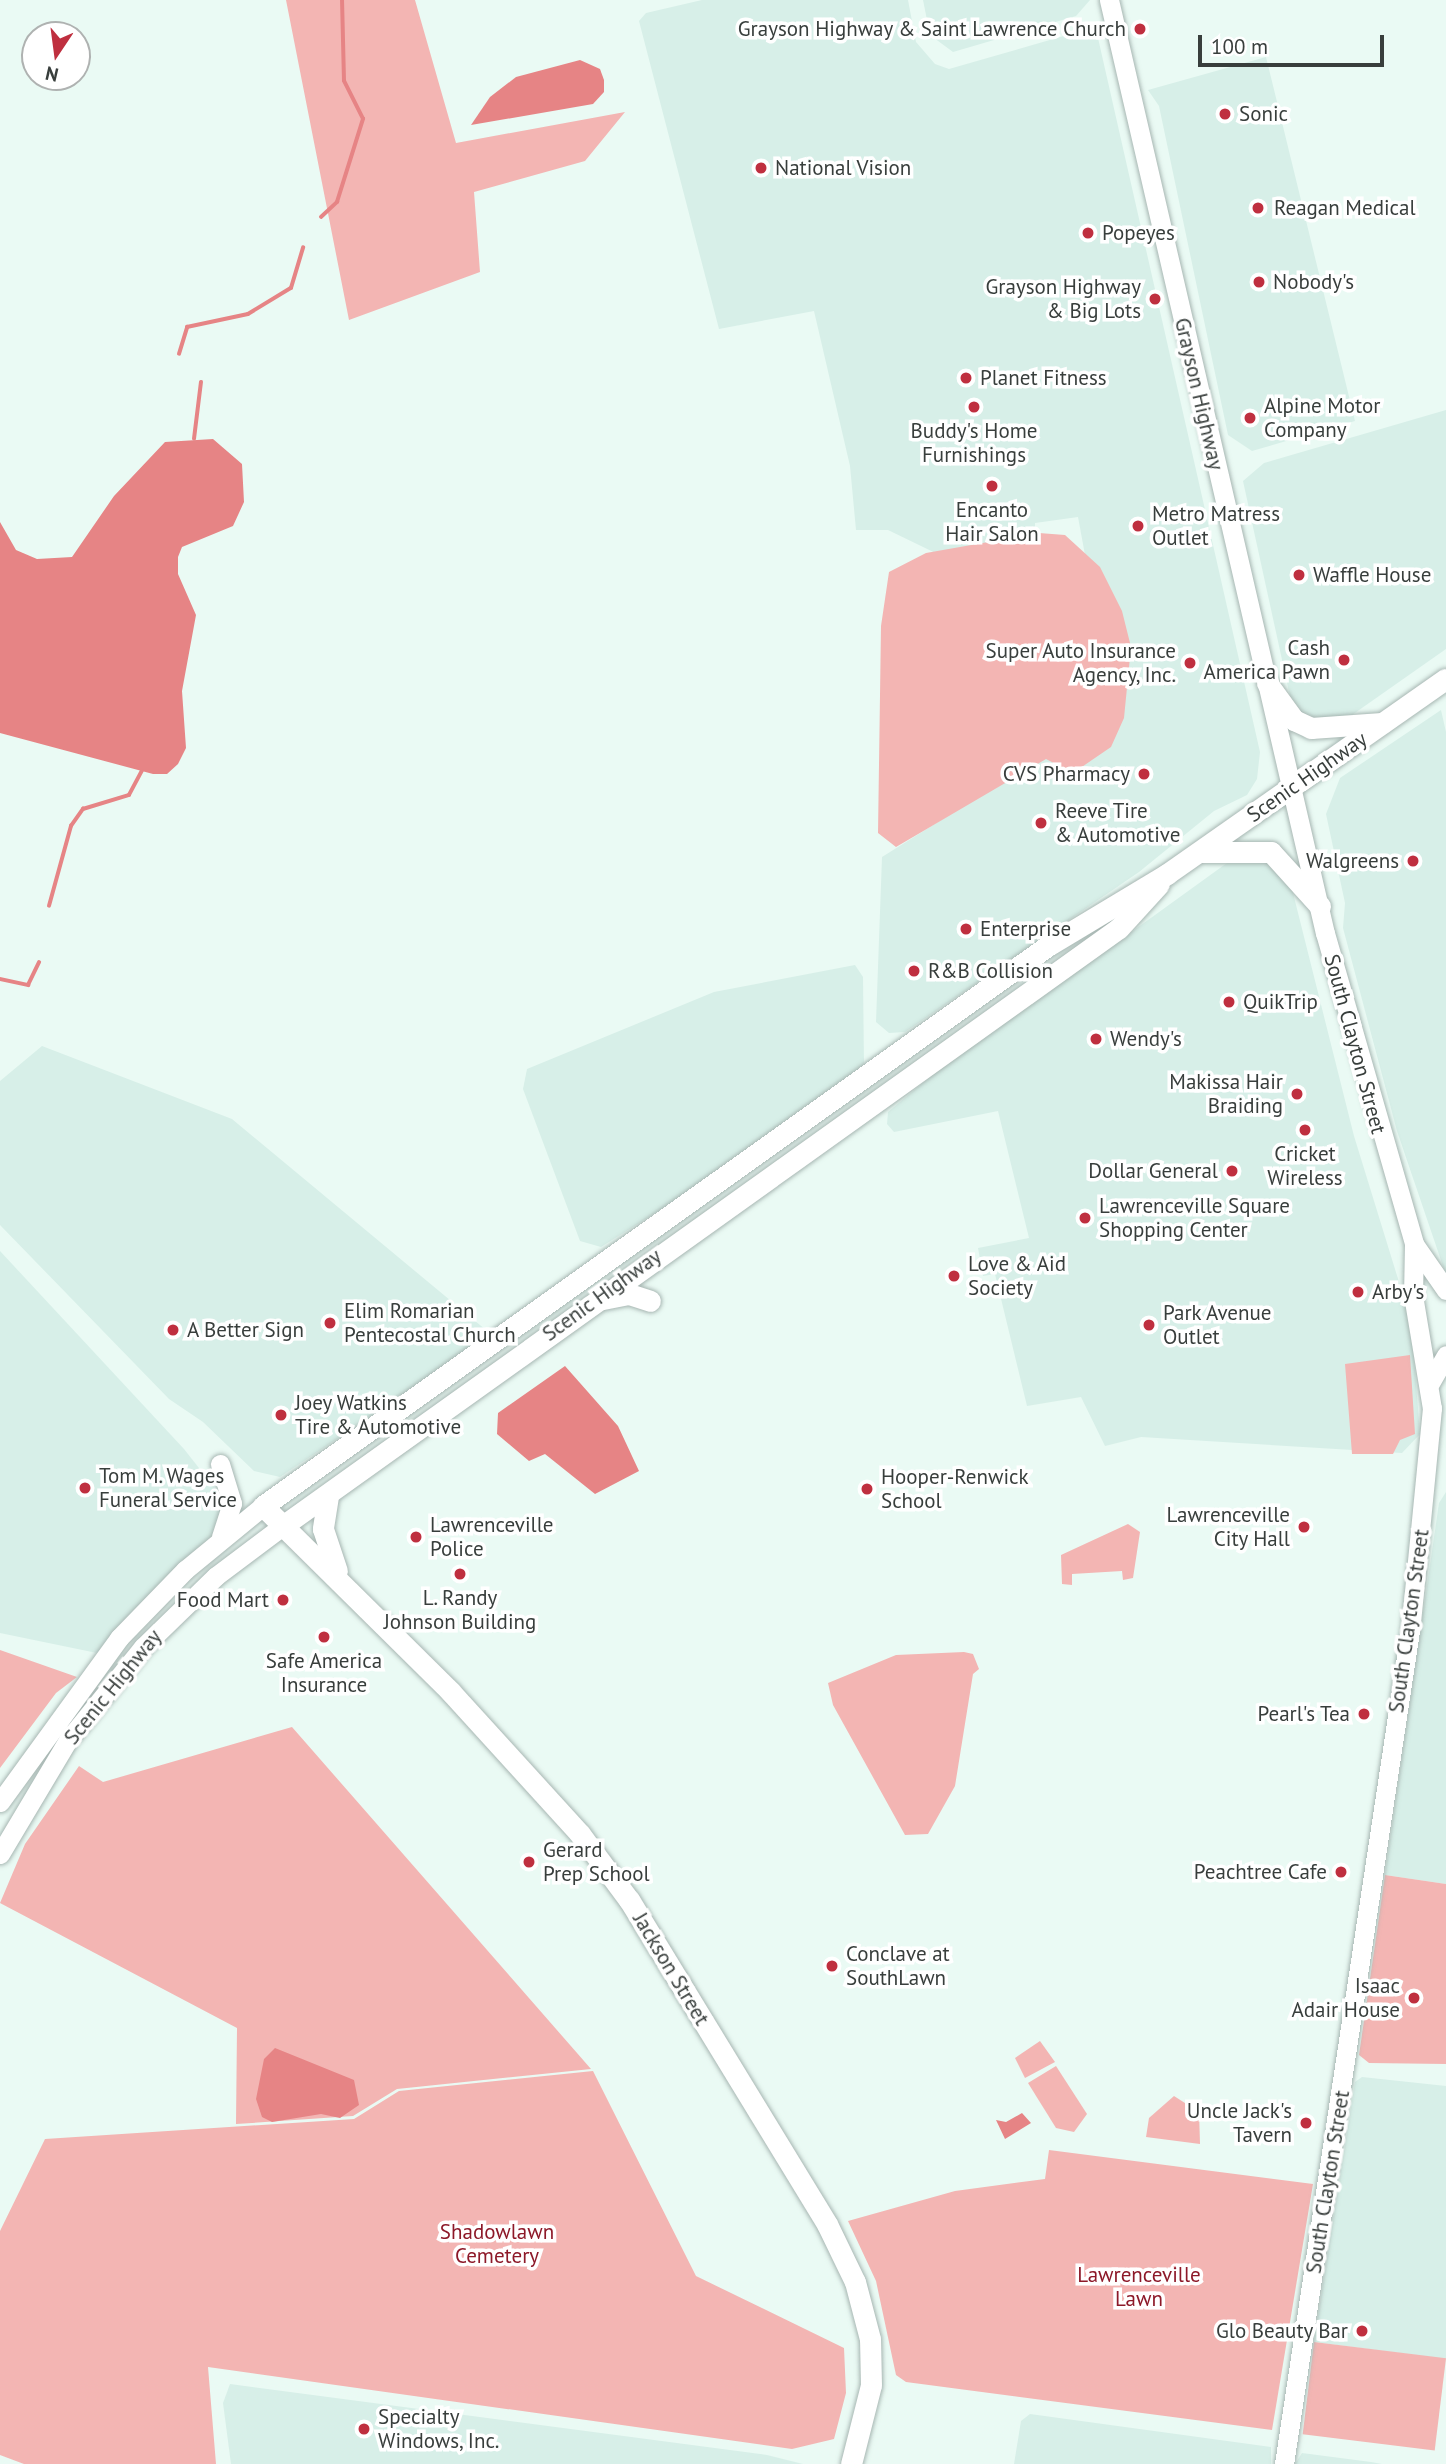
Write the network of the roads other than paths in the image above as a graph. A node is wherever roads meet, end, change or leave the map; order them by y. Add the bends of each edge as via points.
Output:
1 (1110, 0) edge
2 (1446, 679) edge
3 (1268, 683) junction
4 (1384, 723) junction
5 (1292, 787) junction
6 (1199, 852) junction
7 (1167, 874) junction
8 (1320, 906) junction
9 (1414, 1244) junction
10 (648, 1261) junction
11 (1446, 1290) edge
12 (594, 1301) junction
13 (1446, 1355) edge
14 (1430, 1383) junction
15 (220, 1464) dead end
16 (328, 1496) junction
17 (263, 1506) junction
18 (284, 1525) junction
19 (219, 1541) junction
20 (339, 1576) junction
21 (0, 1802) edge
22 (0, 1854) edge
23 (851, 2464) edge
24 (1284, 2464) edge

1 - 3 main road, Grayson Highway
2 - 4 highway, Scenic Highway
3 - 4 highway via 1294,719 1311,728
3 - 5 main road, Grayson Highway
4 - 5 highway, Scenic Highway
5 - 6 highway, Scenic Highway
5 - 8 main road, South Clayton Street
6 - 7 highway, Scenic Highway
6 - 8 highway via 1271,852
7 - 10 highway, Scenic Highway via 1119,928
7 - 17 highway, Scenic Highway via 1049,944
8 - 9 main road, South Clayton Street
9 - 11 main road
9 - 14 main road, South Clayton Street via 1413,1295
10 - 12 highway, Scenic Highway
10 - 12 highway via 650,1301 629,1294
12 - 16 highway, Scenic Highway
13 - 14 main road
14 - 24 main road, South Clayton Street via 1432,1429 1411,1624
15 - 19 main road via 232,1503
16 - 18 highway, Scenic Highway
16 - 20 highway via 323,1530
17 - 18 highway, Jackson Street
17 - 19 main road, Scenic Highway
18 - 20 highway, Jackson Street
18 - 22 main road, Scenic Highway via 216,1576 143,1647 68,1740
19 - 21 main road, Scenic Highway via 119,1638
20 - 23 highway, Jackson Street via 604,1863 832,2232 855,2282 870,2339 866,2418

